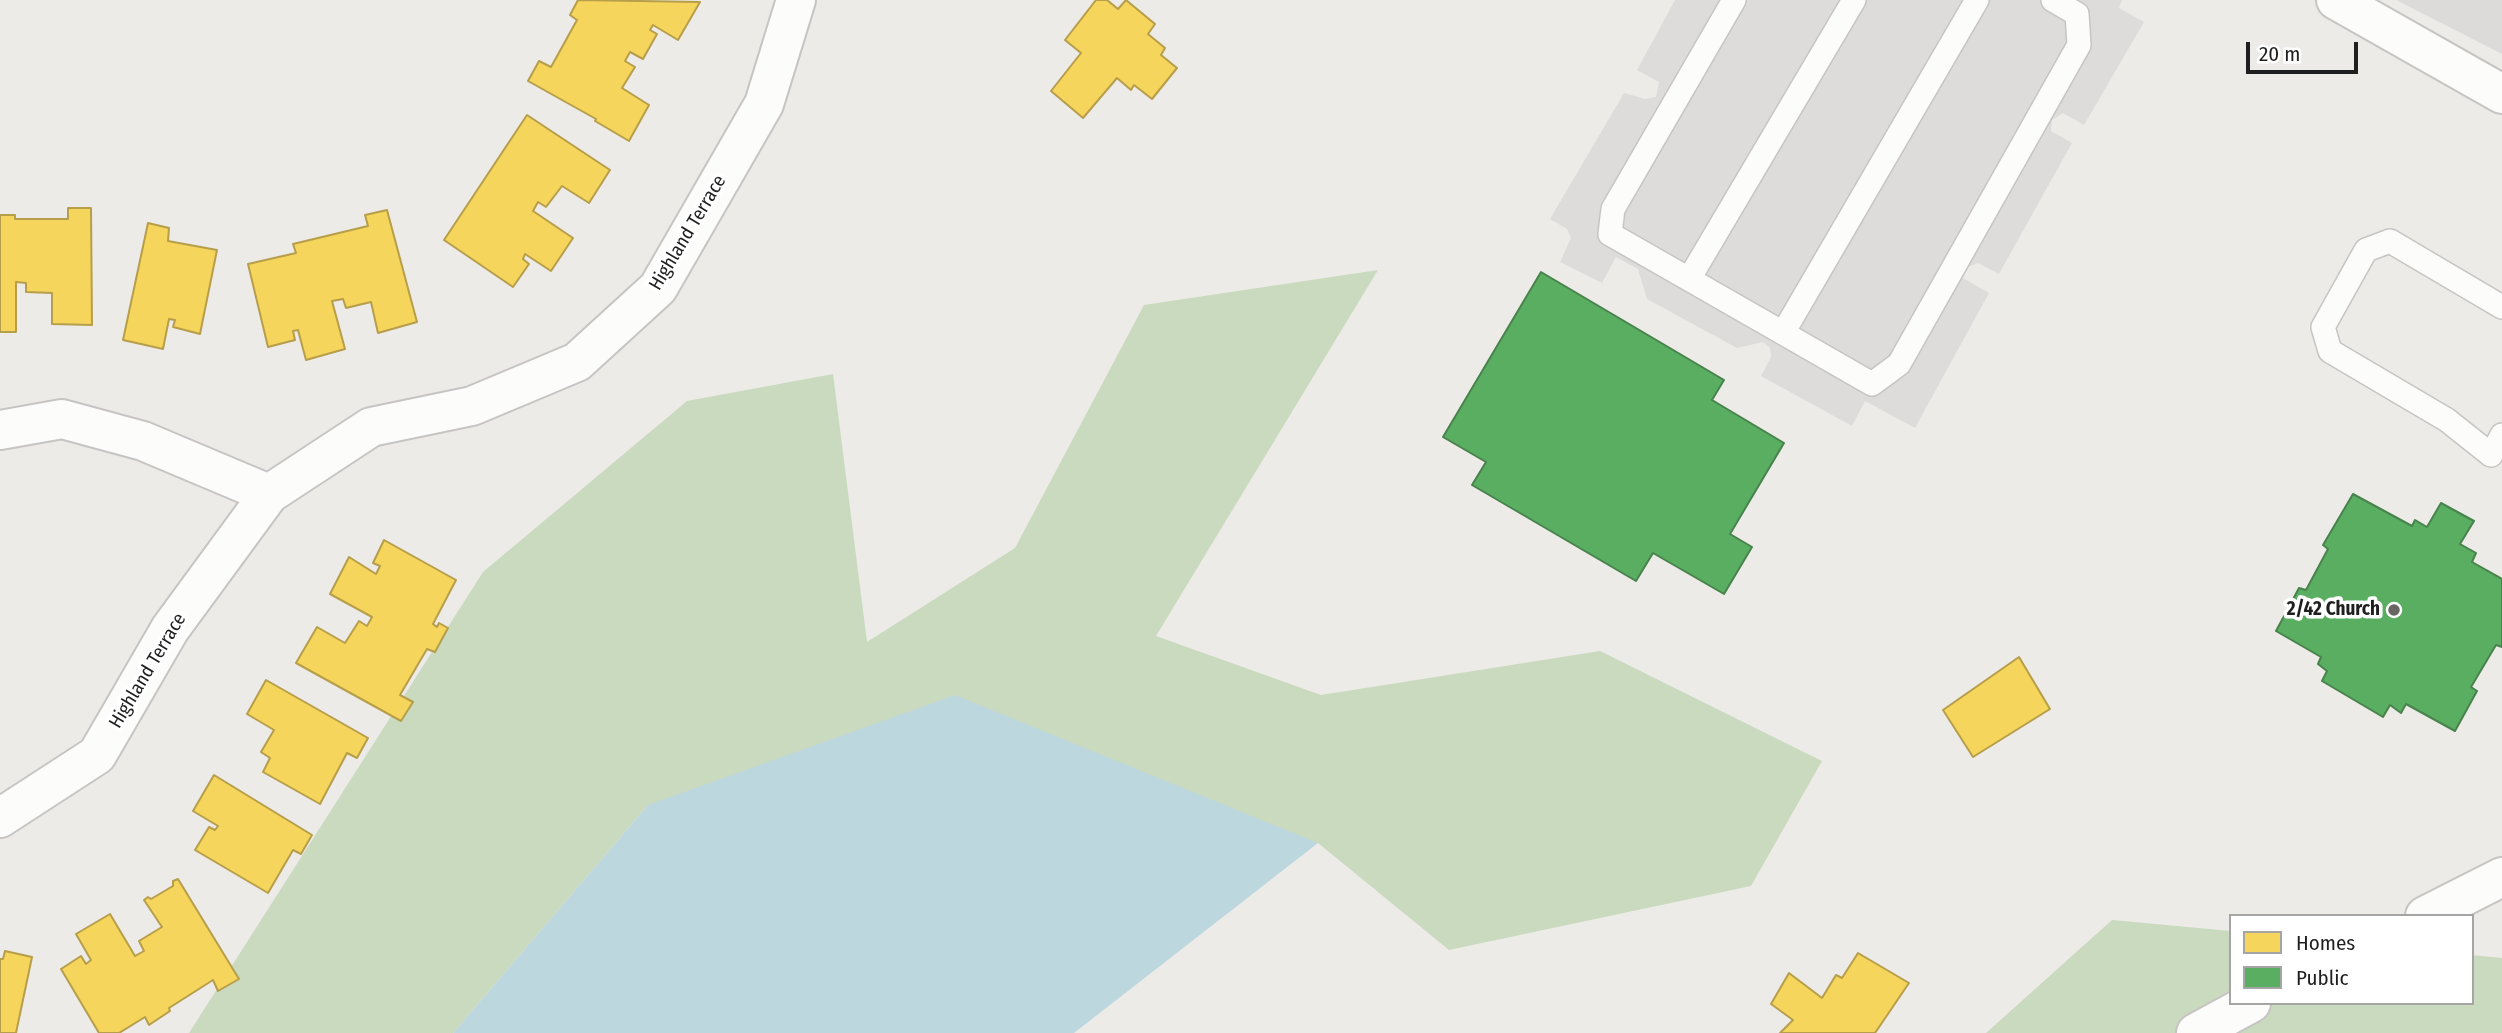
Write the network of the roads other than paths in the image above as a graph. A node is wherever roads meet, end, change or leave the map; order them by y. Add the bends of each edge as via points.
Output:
1 (796, 0) edge
2 (1734, 0) edge
3 (1854, 0) edge
4 (1977, 0) edge
5 (2053, 0) edge
6 (2336, 0) edge
7 (2502, 94) edge
8 (1689, 279) junction
9 (2502, 307) edge
10 (1783, 333) junction
11 (0, 430) edge
12 (2498, 450) edge
13 (268, 494) junction
14 (0, 818) edge
15 (2502, 877) edge
16 (2430, 914) edge
17 (2247, 1005) edge
18 (2196, 1033) edge

1 - 13 street, Highland Terrace via 764,104 658,288 577,362 472,406 371,427
2 - 8 lane via 1613,209 1610,234
3 - 8 lane
4 - 10 lane
5 - 10 lane via 2077,14 2079,45 1899,364 1872,384
6 - 7 street
8 - 10 lane
9 - 12 lane via 2390,242 2366,250 2323,327 2330,351
11 - 13 street via 62,419 143,442
13 - 14 street, Highland Terrace via 170,629 97,755
15 - 16 street
17 - 18 street

